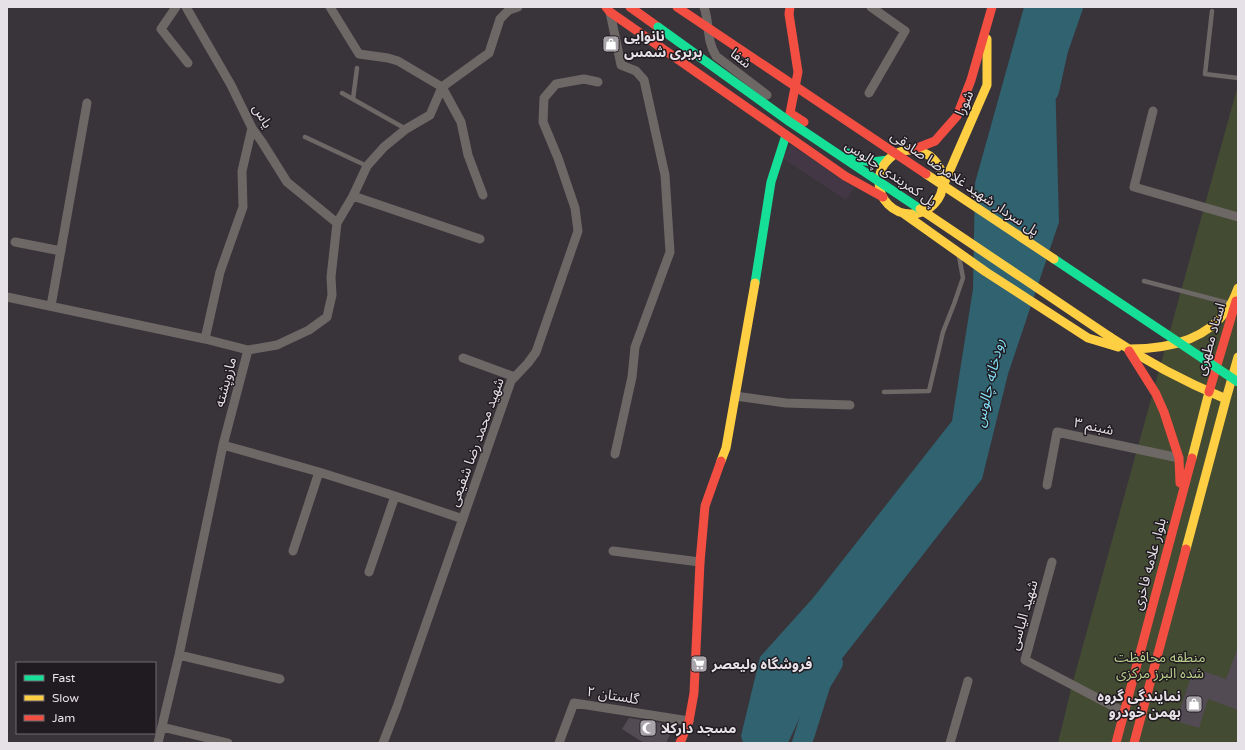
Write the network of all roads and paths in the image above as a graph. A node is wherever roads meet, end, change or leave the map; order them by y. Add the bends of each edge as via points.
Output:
1 (176, 7) edge
2 (186, 7) edge
3 (330, 7) edge
4 (518, 7) edge
5 (630, 7) edge
6 (677, 7) edge
7 (704, 7) edge
8 (790, 7) edge
9 (870, 7) edge
10 (992, 7) edge
11 (608, 10) edge
12 (1212, 11) dead end
13 (987, 25) junction
14 (188, 63) dead end
15 (358, 68) dead end
16 (1238, 78) edge
17 (598, 82) dead end
18 (442, 87) junction
19 (342, 92) dead end
20 (869, 93) dead end
21 (353, 99) junction
22 (87, 103) dead end
23 (1153, 111) dead end
24 (790, 113) junction
25 (252, 128) junction
26 (406, 129) junction
27 (786, 135) junction
28 (305, 137) dead end
29 (912, 150) junction
30 (859, 160) junction
31 (888, 160) junction
32 (367, 166) junction
33 (845, 176) junction
34 (943, 187) junction
35 (483, 195) dead end
36 (353, 196) junction
37 (883, 197) junction
38 (903, 213) junction
39 (1238, 217) edge
40 (337, 223) junction
41 (480, 239) dead end
42 (15, 242) dead end
43 (61, 251) junction
44 (958, 252) junction
45 (1144, 280) dead end
46 (1238, 288) edge
47 (1238, 293) edge
48 (7, 297) edge
49 (1231, 304) junction
50 (51, 306) junction
51 (205, 339) junction
52 (1128, 349) junction
53 (248, 350) junction
54 (1238, 357) edge
55 (463, 358) dead end
56 (515, 377) junction
57 (1238, 382) edge
58 (884, 392) dead end
59 (1210, 392) junction
60 (735, 396) junction
61 (1226, 399) junction
62 (850, 405) dead end
63 (223, 445) junction
64 (615, 454) dead end
65 (1179, 458) junction
66 (319, 472) junction
67 (1047, 485) dead end
68 (396, 496) junction
69 (1181, 499) junction
70 (463, 519) junction
71 (293, 551) dead end
72 (613, 551) dead end
73 (700, 562) junction
74 (1052, 562) dead end
75 (369, 572) dead end
76 (179, 655) junction
77 (280, 680) dead end
78 (968, 681) dead end
79 (1124, 712) junction
80 (689, 721) junction
81 (162, 727) junction
82 (158, 743) edge
83 (228, 743) edge
84 (383, 743) edge
85 (559, 743) edge
86 (680, 743) edge
87 (950, 743) edge
88 (1116, 743) edge
89 (1134, 743) edge

1 - 14 street via 161,29
2 - 25 street, یاس via 231,85
3 - 18 street via 359,54 398,61
4 - 18 street via 509,10 500,19 489,53
5 - 52 main road, پل کمربندی چالوس, bridge via 790,122
6 - 57 main road, پل سردار شهید غلامرضا صادقی, bridge
7 - 24 street, شفا via 711,48 716,56
8 - 24 main road via 798,72
9 - 20 street via 905,31
10 - 13 main road, شورا
11 - 27 main road
11 - 64 street via 621,65 636,71 644,80 665,175 670,252 635,347 632,377
12 - 16 lane via 1205,74
13 - 29 main road, شورا via 971,80 957,116 935,141
13 - 34 main road, شورا via 987,85
15 - 21 lane
17 - 56 street, شهید محمد رضا شفیعی via 584,79 556,84 544,98 543,122 575,208 578,231 536,352
18 - 26 street, مازوپشته via 430,114
18 - 35 street via 461,122 468,155
19 - 21 lane
21 - 26 lane
22 - 43 street
23 - 39 street via 1134,187
24 - 30 main road
25 - 40 street, یاس via 287,182
25 - 51 street via 242,172 243,207 220,272
26 - 32 street, مازوپشته via 384,147
27 - 33 main road
27 - 60 main road via 771,182
28 - 32 lane
29 - 31 main road via 899,153
29 - 34 main road via 925,154 936,162 942,174
30 - 31 main road
30 - 33 main road via 861,167 858,174 852,177
31 - 37 main road via 881,171 879,184
32 - 36 street, مازوپشته
33 - 37 main road
34 - 38 main road via 938,199 929,209 917,214
36 - 40 street, مازوپشته
36 - 41 street
37 - 38 main road via 891,208
38 - 44 main road
40 - 53 street, مازوپشته via 331,277 332,295 327,317 309,330 277,344
42 - 43 street
43 - 50 street
44 - 52 main road via 1088,338
44 - 58 lane via 963,278 943,332 929,390
45 - 49 lane
46 - 49 main road
47 - 59 main road, استاد مطهری
48 - 50 street
49 - 52 main road via 1209,328 1193,338 1174,346 1150,350
50 - 51 street
51 - 53 street
52 - 59 main road via 1173,375
52 - 65 main road via 1159,400
53 - 63 street, مازوپشته
54 - 61 main road
55 - 56 street
56 - 70 street, شهید محمد رضا شفیعی via 511,381
59 - 61 main road
59 - 69 main road, بلوار علامه فاخری
60 - 62 street via 786,404
60 - 73 main road via 726,448 705,506
61 - 89 main road
63 - 66 street
63 - 76 street, مازوپشته
65 - 67 street, شبنم ۳ via 1057,432
65 - 69 main road
66 - 68 street
66 - 71 street
68 - 70 street
68 - 75 street
69 - 79 main road, بلوار علامه فاخری
70 - 84 street, شهید محمد رضا شفیعی
72 - 73 street
73 - 80 main road via 694,693
74 - 79 street, شهید الیاسی via 1025,660
76 - 77 street
76 - 81 street, مازوپشته
78 - 87 street
79 - 88 main road, بلوار علامه فاخری
80 - 85 street, گلستان ۲ via 574,703
80 - 86 main road
81 - 82 street, مازوپشته
81 - 83 street

